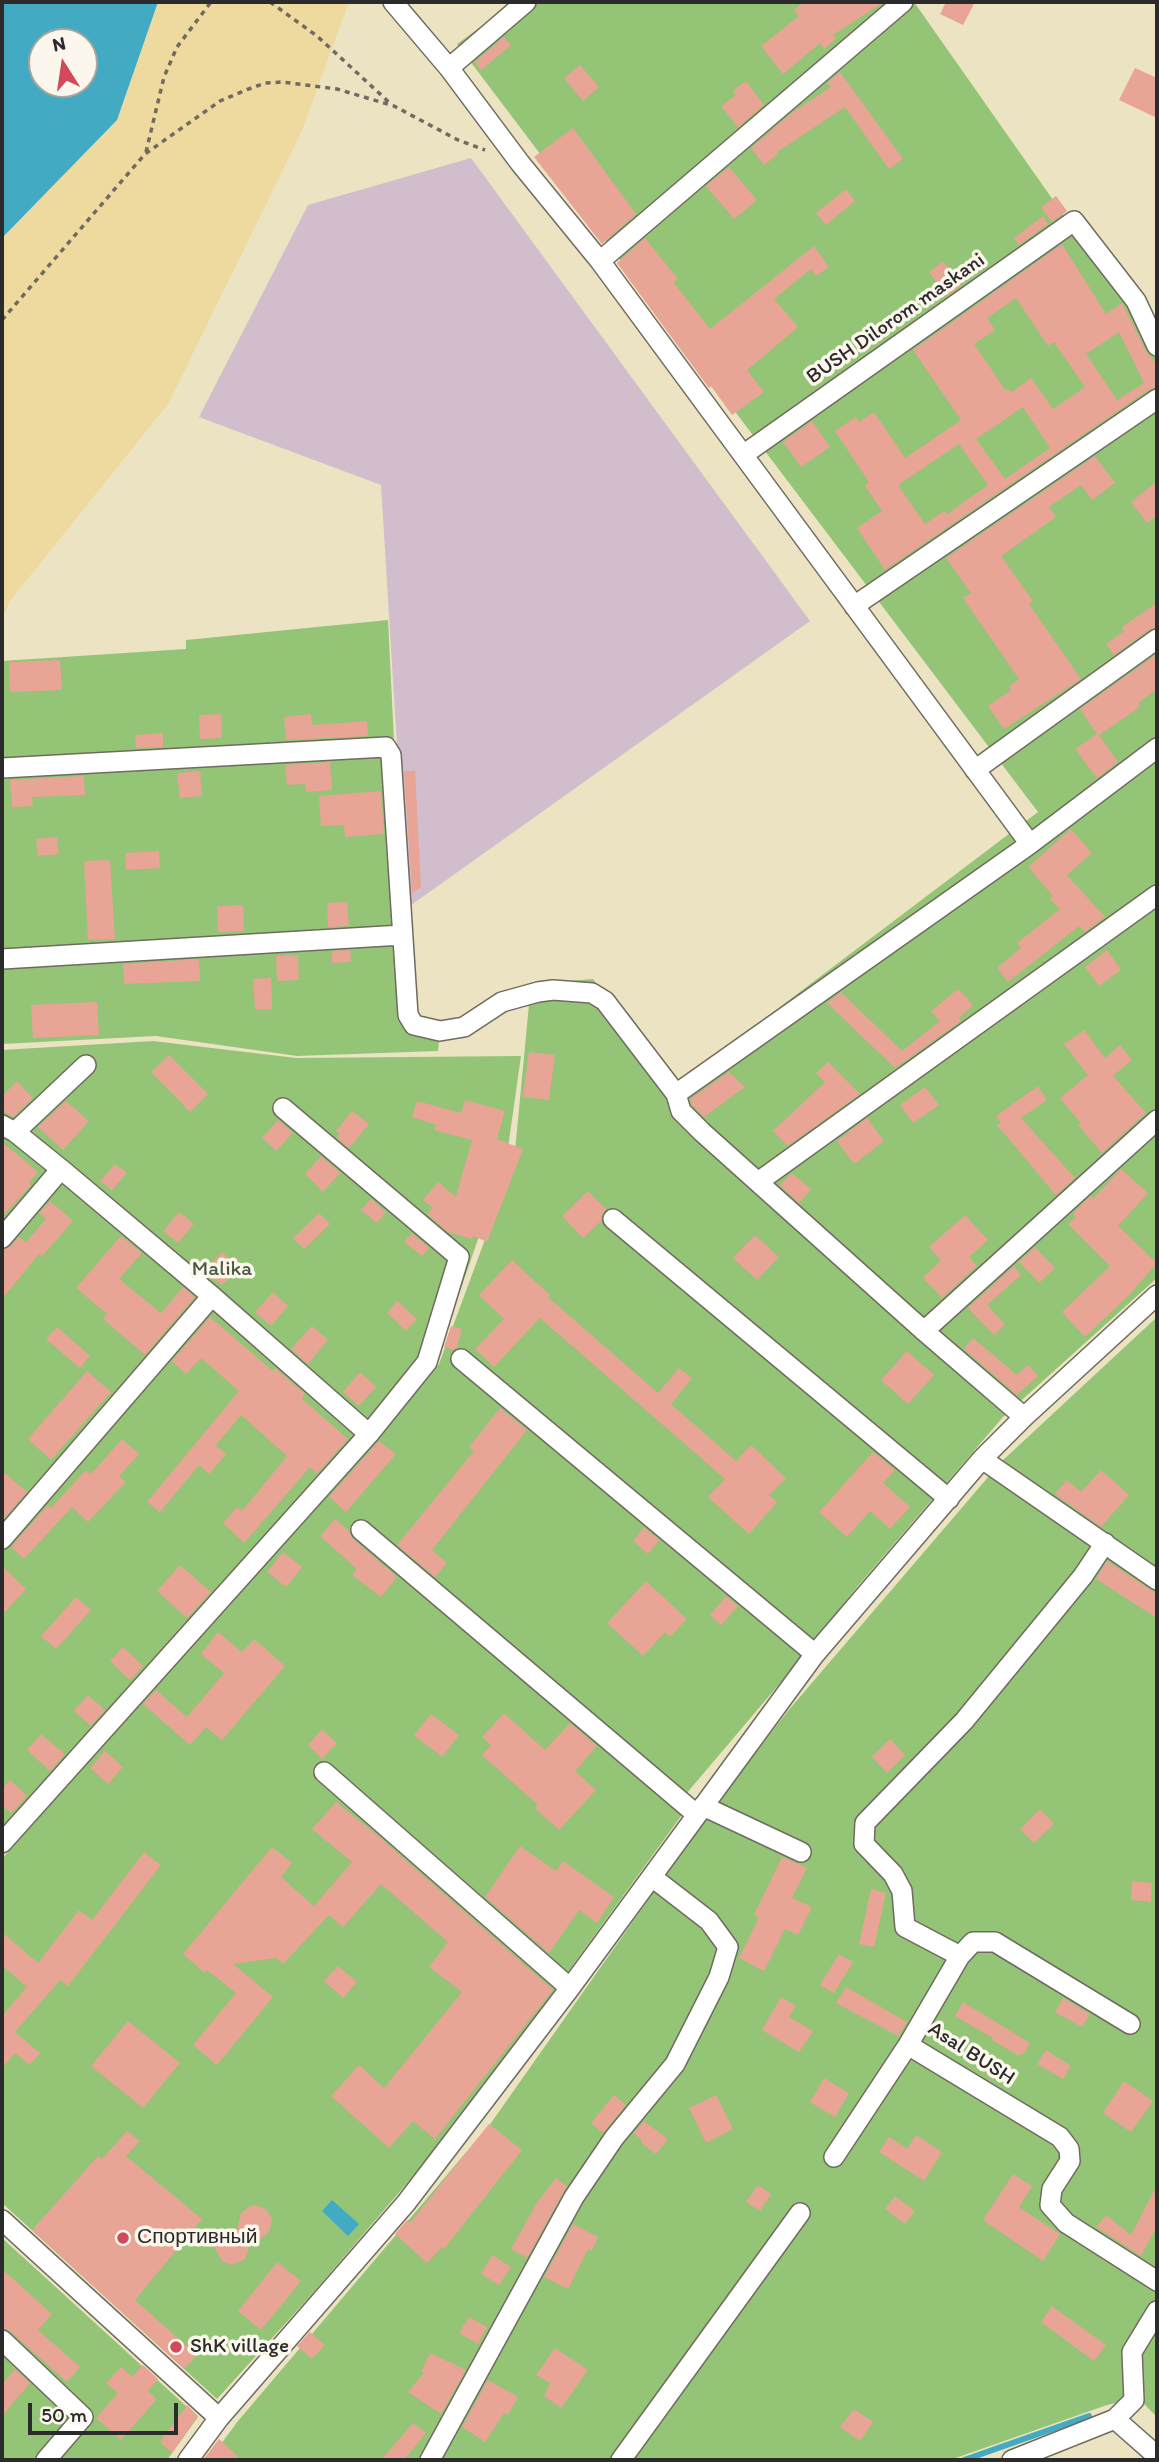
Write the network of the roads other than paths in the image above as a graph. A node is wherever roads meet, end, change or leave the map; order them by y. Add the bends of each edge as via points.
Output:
1 (393, 2) edge
2 (526, 2) edge
3 (903, 2) edge
4 (449, 68) junction
5 (600, 261) junction
6 (1157, 346) edge
7 (1157, 399) edge
8 (743, 455) junction
9 (854, 606) junction
10 (1157, 639) edge
11 (1157, 748) edge
12 (2, 768) edge
13 (975, 769) junction
14 (1030, 844) junction
15 (1157, 895) edge
16 (402, 935) junction
17 (2, 959) edge
18 (86, 1065) dead end
19 (676, 1094) junction
20 (283, 1108) dead end
21 (1157, 1120) edge
22 (8, 1128) edge
23 (61, 1169) junction
24 (758, 1182) junction
25 (612, 1219) dead end
26 (2, 1238) edge
27 (1157, 1295) edge
28 (212, 1296) junction
29 (924, 1331) junction
30 (461, 1359) dead end
31 (1024, 1417) junction
32 (369, 1434) junction
33 (982, 1459) junction
34 (949, 1499) junction
35 (361, 1530) dead end
36 (2, 1538) edge
37 (1105, 1543) junction
38 (1157, 1580) edge
39 (815, 1654) junction
40 (324, 1772) dead end
41 (700, 1810) junction
42 (2, 1843) edge
43 (801, 1852) dead end
44 (652, 1877) junction
45 (960, 1956) junction
46 (570, 1988) junction
47 (1130, 2024) dead end
48 (908, 2045) junction
49 (834, 2157) dead end
50 (800, 2213) dead end
51 (2, 2220) edge
52 (1157, 2281) edge
53 (1157, 2311) edge
54 (2, 2340) edge
55 (219, 2418) junction
56 (1115, 2419) junction
57 (1157, 2456) edge
58 (46, 2460) edge
59 (188, 2460) edge
60 (430, 2460) edge
61 (621, 2460) edge
62 (1012, 2460) edge

1 - 4 street
2 - 4 street
3 - 5 street
4 - 5 street
5 - 8 street
6 - 8 street, BUSH Dilorom maskani via 1136,301 1074,221
7 - 9 street
8 - 9 street
9 - 13 street
10 - 13 street
11 - 14 street
12 - 16 street via 386,747 391,755
13 - 14 street
14 - 19 street
15 - 24 street
16 - 17 street
16 - 19 street via 408,1015 414,1025 440,1031 464,1027 502,1002 553,990 592,993 605,1001
18 - 22 street
19 - 24 street via 681,1111
20 - 32 street via 459,1257 427,1363
21 - 29 street
22 - 23 street
23 - 26 street
23 - 28 street
24 - 29 street
25 - 34 street
27 - 31 street
28 - 32 street
28 - 36 street
29 - 31 street
30 - 39 street
31 - 33 street
32 - 42 street
33 - 34 street
33 - 37 street
34 - 39 street
35 - 41 street
37 - 38 street
37 - 45 street via 964,1721 865,1823 864,1844 893,1874 902,1891 905,1927
39 - 41 street
40 - 46 street
41 - 43 street
41 - 44 street
44 - 46 street
44 - 60 street via 709,1921 728,1947 719,1977 675,2064 573,2197
45 - 47 street via 973,1942 995,1942
45 - 48 street, Asal BUSH
46 - 55 street via 406,2203
48 - 49 street
48 - 52 street, Asal BUSH via 1060,2137 1069,2149 1070,2161 1052,2189 1050,2205 1066,2223
50 - 61 street
51 - 55 street
53 - 56 street via 1132,2352 1133,2400
54 - 58 street via 83,2417
55 - 59 street
56 - 57 street
56 - 62 street

